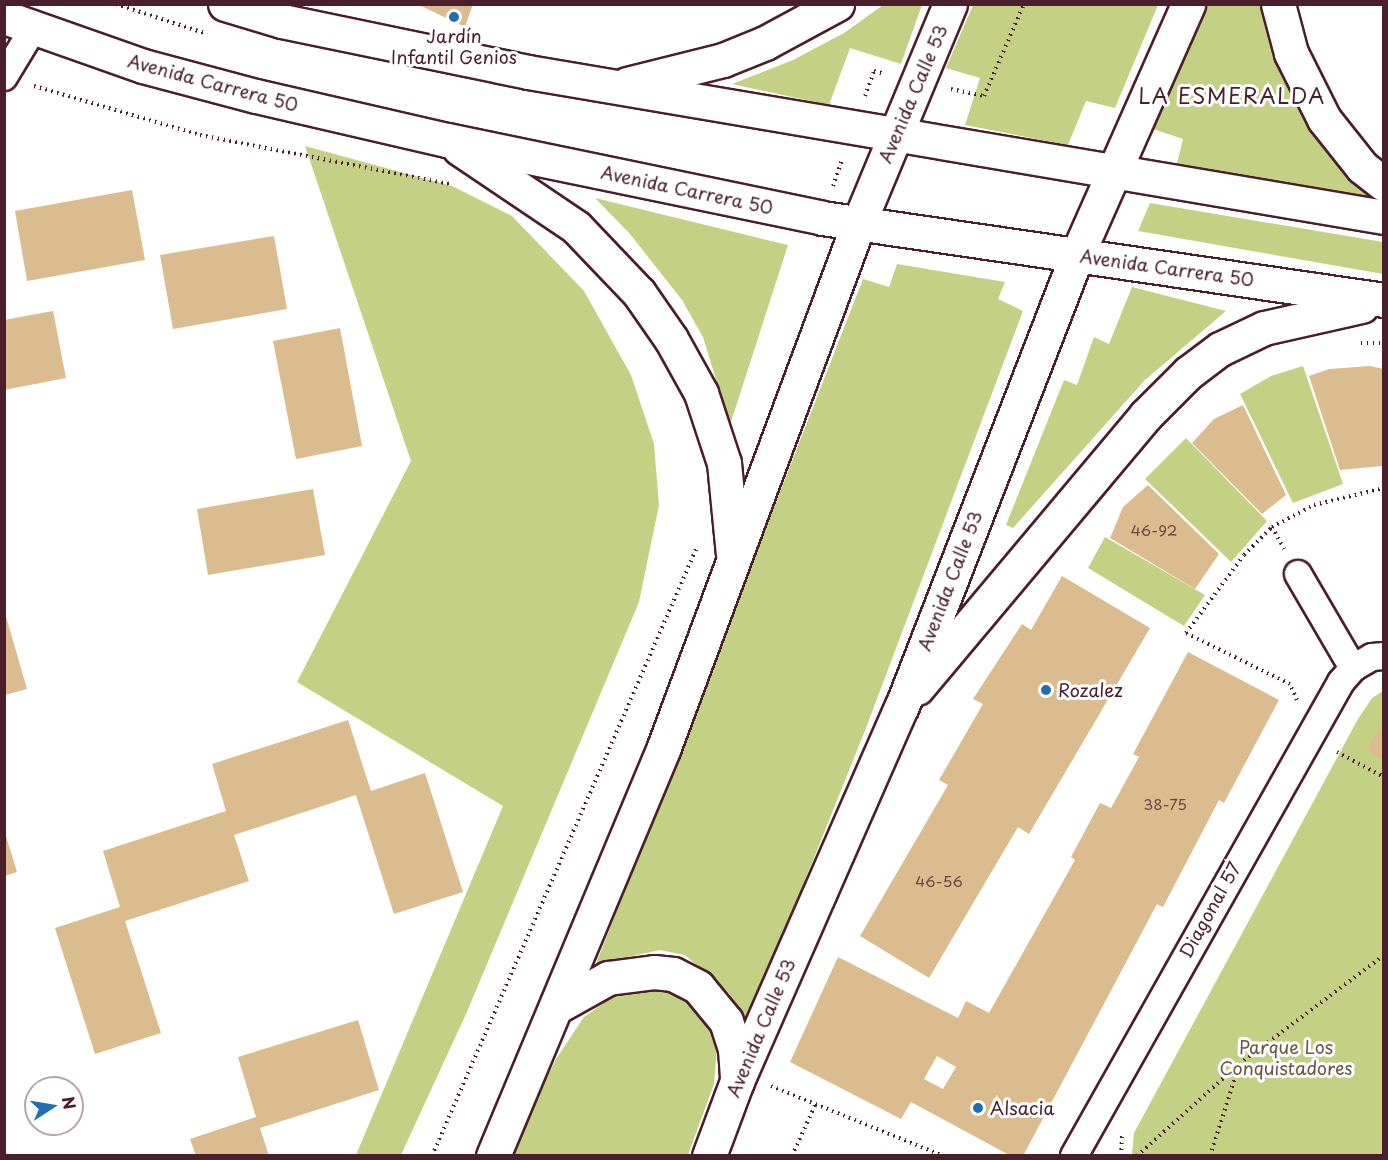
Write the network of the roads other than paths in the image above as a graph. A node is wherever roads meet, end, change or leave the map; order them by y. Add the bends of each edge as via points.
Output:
1 (225, 4) edge
2 (837, 4) edge
3 (950, 4) edge
4 (1188, 4) edge
5 (1278, 4) edge
6 (19, 23) edge
7 (5, 77) edge
8 (613, 87) junction
9 (895, 136) junction
10 (447, 140) junction
11 (1114, 172) junction
12 (1383, 184) edge
13 (1383, 217) edge
14 (858, 225) junction
15 (1077, 255) junction
16 (1383, 301) edge
17 (734, 567) junction
18 (1298, 574) dead end
19 (1383, 656) edge
20 (1353, 669) junction
21 (902, 706) junction
22 (556, 1007) junction
23 (737, 1081) junction
24 (493, 1155) edge
25 (709, 1155) edge
26 (1074, 1155) edge

1 - 8 main road via 282,21
2 - 8 main road via 765,43 723,60
3 - 9 main road, Avenida Calle 53
4 - 11 main road, Avenida Calle 53
5 - 12 main road via 1291,53 1323,119 1362,167
6 - 7 street
6 - 10 main road, Avenida Carrera 50 via 143,66
8 - 9 main road
9 - 11 main road
9 - 14 main road, Avenida Calle 53
10 - 14 main road, Avenida Carrera 50
10 - 17 main road via 576,227 639,293 671,339 701,393 724,463
11 - 13 main road
11 - 15 main road, Avenida Calle 53
14 - 15 main road, Avenida Carrera 50
14 - 17 main road, Avenida Calle 53
15 - 16 main road, Avenida Carrera 50
15 - 21 main road, Avenida Calle 53
16 - 21 main road via 1264,328 1220,349 1188,373 1145,416
17 - 22 main road, Avenida Calle 53
18 - 20 street
19 - 20 street via 1372,657
20 - 26 street, Diagonal 57 via 1306,742
21 - 23 main road, Avenida Calle 53
22 - 23 main road via 608,978 654,972 673,974 698,987 726,1021 735,1049
22 - 24 main road, Avenida Calle 53
23 - 25 main road, Avenida Calle 53

